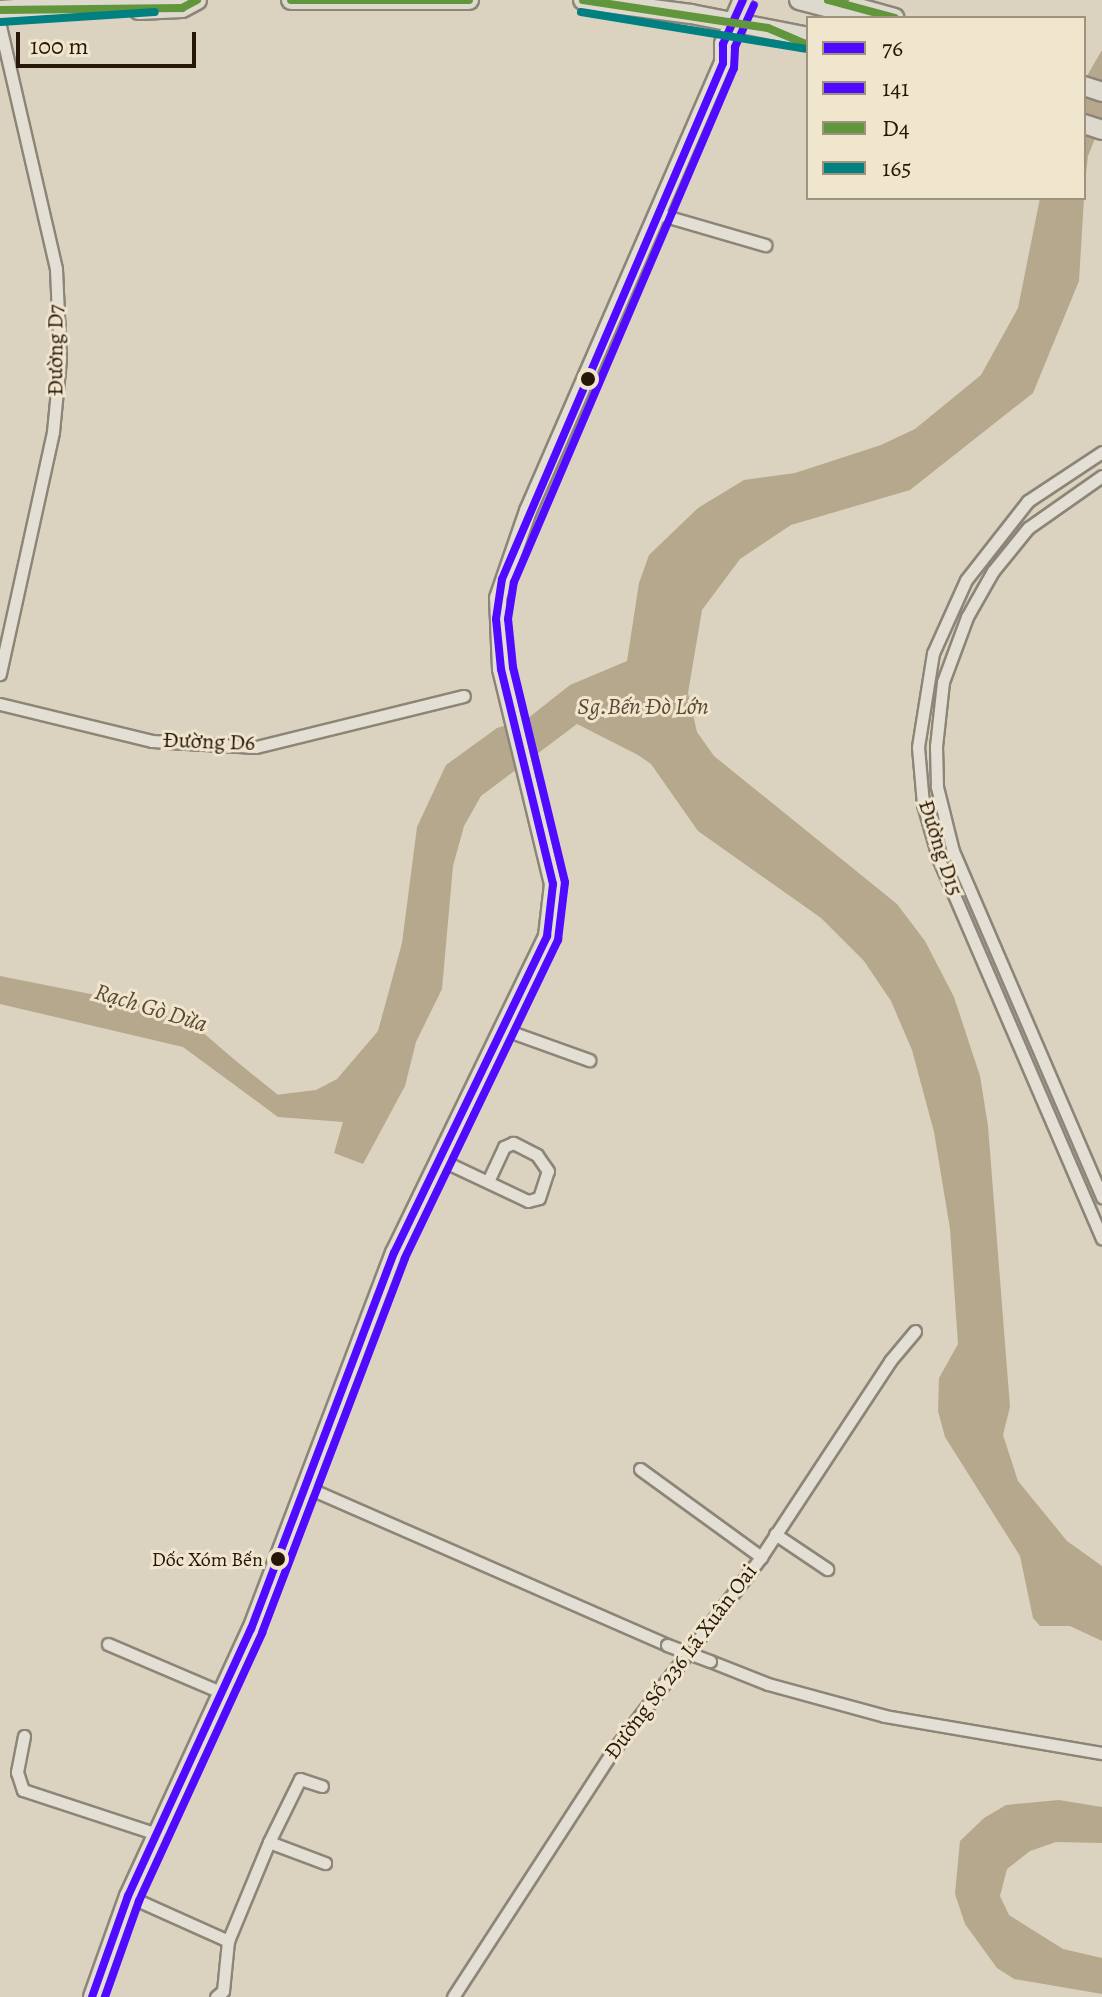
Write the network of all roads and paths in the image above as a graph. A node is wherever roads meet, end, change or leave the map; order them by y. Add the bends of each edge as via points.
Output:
1 (154, 0) edge
2 (197, 0) edge
3 (291, 0) edge
4 (469, 0) edge
5 (583, 0) edge
6 (743, 0) edge
7 (799, 0) edge
8 (828, 0) edge
9 (69, 6) junction
10 (0, 10) edge
11 (859, 16) edge
12 (888, 16) edge
13 (733, 23) junction
14 (0, 26) edge
15 (768, 28) junction
16 (806, 37) edge
17 (806, 44) edge
18 (655, 213) junction
19 (765, 245) dead end
20 (1102, 452) edge
21 (1102, 476) edge
22 (1053, 481) junction
23 (1065, 499) junction
24 (0, 674) edge
25 (464, 696) dead end
26 (0, 704) edge
27 (500, 1028) junction
28 (589, 1060) dead end
29 (439, 1159) junction
30 (488, 1182) junction
31 (1102, 1197) edge
32 (1102, 1238) edge
33 (915, 1331) dead end
34 (640, 1469) dead end
35 (306, 1487) junction
36 (775, 1534) junction
37 (761, 1557) junction
38 (827, 1569) dead end
39 (108, 1644) dead end
40 (223, 1693) junction
41 (24, 1736) dead end
42 (1102, 1753) edge
43 (322, 1786) dead end
44 (157, 1834) junction
45 (269, 1842) junction
46 (325, 1863) dead end
47 (128, 1896) junction
48 (228, 1941) junction
49 (92, 1997) edge
50 (216, 1997) edge
51 (453, 1997) edge

1 - 9 main road
2 - 9 main road via 182,8 89,12
3 - 4 main road
5 - 13 main road
6 - 13 main road
7 - 11 main road
8 - 12 main road
9 - 10 main road
13 - 15 main road
13 - 18 main road via 723,44 723,63
14 - 24 street, Đường D7 via 56,269 60,359 53,432
15 - 16 main road
15 - 17 main road
18 - 19 street
18 - 27 main road via 502,579 496,619 501,669 549,857 553,912 547,936
20 - 22 street, Đường D15
21 - 23 street, Đường D15
22 - 23 street
22 - 32 street, Đường D15 via 994,539 951,605 925,681 920,774 939,860
23 - 31 street, Đường D15 via 1009,548 967,617 939,703 937,787 969,892
25 - 26 street, Đường D6 via 256,747 152,741
27 - 28 street
27 - 29 main road
29 - 30 street
29 - 35 main road via 394,1253
30 - 30 street via 504,1147 513,1143 537,1155 548,1171 546,1187 533,1201
33 - 36 street, Đường Số 236 Lã Xuân Oai via 881,1373
34 - 37 street
35 - 40 main road
35 - 42 street, bridge via 768,1684 885,1716
36 - 37 street, Đường Số 236 Lã Xuân Oai
36 - 38 street
37 - 51 street, Đường Số 236 Lã Xuân Oai via 612,1752
39 - 40 street
40 - 44 main road
41 - 44 street via 17,1772 23,1790
43 - 45 street via 299,1781
44 - 47 main road
45 - 46 street
45 - 48 street
47 - 48 street
47 - 49 main road
48 - 50 street via 223,1991

